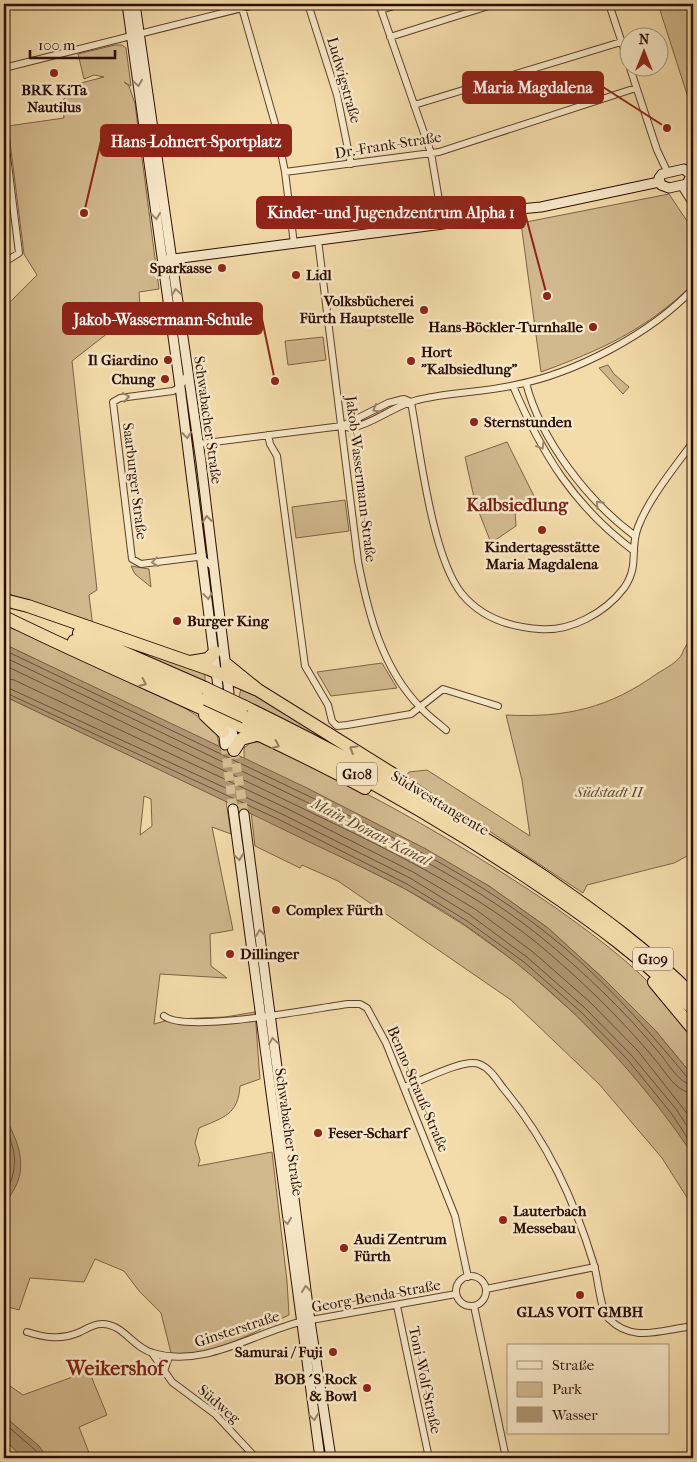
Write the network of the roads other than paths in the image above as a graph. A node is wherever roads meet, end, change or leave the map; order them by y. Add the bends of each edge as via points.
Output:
1 (127, 4) edge
2 (135, 4) edge
3 (258, 4) edge
4 (308, 4) edge
5 (400, 4) edge
6 (495, 4) edge
7 (609, 4) edge
8 (380, 7) edge
9 (242, 8) junction
10 (136, 33) junction
11 (390, 37) junction
12 (620, 39) edge
13 (620, 42) edge
14 (4, 68) edge
15 (633, 78) edge
16 (636, 88) junction
17 (414, 105) junction
18 (4, 132) edge
19 (431, 153) junction
20 (351, 164) junction
21 (667, 171) junction
22 (285, 172) junction
23 (692, 175) edge
24 (659, 182) junction
25 (681, 186) junction
26 (693, 205) edge
27 (444, 224) junction
28 (318, 240) junction
29 (294, 244) junction
30 (171, 259) junction
31 (8, 260) dead end
32 (162, 261) junction
33 (693, 289) edge
34 (187, 375) junction
35 (526, 383) junction
36 (180, 386) junction
37 (513, 386) junction
38 (411, 402) junction
39 (342, 426) junction
40 (268, 435) junction
41 (693, 442) edge
42 (198, 444) junction
43 (635, 536) junction
44 (634, 551) junction
45 (203, 559) junction
46 (213, 567) junction
47 (4, 601) edge
48 (4, 609) edge
49 (4, 617) edge
50 (215, 652) junction
51 (189, 662) junction
52 (227, 665) junction
53 (222, 676) junction
54 (258, 690) junction
55 (210, 691) junction
56 (229, 693) dead end
57 (190, 705) junction
58 (498, 706) dead end
59 (420, 707) junction
60 (244, 711) junction
61 (226, 716) junction
62 (446, 730) dead end
63 (223, 732) junction
64 (256, 735) junction
65 (230, 747) junction
66 (435, 808) junction
67 (233, 809) tunnel mouth
68 (244, 814) tunnel mouth
69 (466, 838) junction
70 (608, 928) junction
71 (629, 951) junction
72 (693, 996) edge
73 (693, 1010) edge
74 (164, 1016) dead end
75 (270, 1016) junction
76 (259, 1017) junction
77 (693, 1029) edge
78 (404, 1087) junction
79 (595, 1267) junction
80 (468, 1276) junction
81 (486, 1288) junction
82 (456, 1294) junction
83 (397, 1306) junction
84 (474, 1306) junction
85 (305, 1321) junction
86 (693, 1330) edge
87 (27, 1332) dead end
88 (152, 1353) junction
89 (169, 1357) junction
90 (164, 1371) junction
91 (256, 1458) edge
92 (320, 1458) edge
93 (331, 1458) edge
94 (429, 1458) edge
95 (506, 1458) edge

1 - 10 main road, Schwabacher Straße
2 - 10 main road, Schwabacher Straße
3 - 9 street
4 - 20 street, Ludwigstraße via 338,95
5 - 8 street
6 - 11 street
7 - 12 street
8 - 11 street
9 - 10 street
9 - 22 street via 274,117
10 - 14 street via 122,40
10 - 30 main road, Schwabacher Straße
10 -> 32 main road, Schwabacher Straße
11 - 17 street
13 - 17 street
15 - 16 street
16 - 19 street, Dr.-Frank-Straße
16 - 21 street
17 - 19 street
18 - 31 street via 19,253
19 - 20 street, Dr.-Frank-Straße
19 - 27 street
20 - 22 street, Dr.-Frank-Straße
21 - 23 main road via 684,168
21 - 24 main road via 660,176
22 - 29 street
23 - 25 main road via 690,183
24 - 25 main road via 665,188
24 - 27 main road
25 - 26 street
27 - 28 main road
28 - 29 main road
28 - 39 street, Jakob-Wassermann-Straße
29 - 30 main road
30 - 32 main road
34 -> 30 main road, Schwabacher Straße
32 - 36 main road, Schwabacher Straße
33 - 35 street via 676,307 625,340 591,358
34 - 36 street
34 - 42 main road, Schwabacher Straße
35 - 37 street
43 -> 35 street via 604,510 567,465 533,404
36 -> 45 main road, Schwabacher Straße
45 -> 36 street, Saarburger Straße via 137,564 132,559 114,402 120,398 173,391
37 - 38 street
37 -> 44 street via 533,434 568,486 594,517
38 - 39 street via 404,399 388,403
38 - 44 street via 442,554 461,593 478,610 520,628 544,630 576,623 600,611 623,589 634,568
39 - 40 street
39 - 59 street, Jakob-Wassermann-Straße via 358,561 372,621 387,659
40 - 42 street
40 - 59 street via 277,456 305,666 328,705 332,721 337,726 381,720 411,714
41 - 43 street via 666,480
46 -> 42 main road, Schwabacher Straße
43 - 44 street
45 - 46 street
45 -> 50 main road, Schwabacher Straße
46 - 52 main road, Schwabacher Straße
47 - 51 highway via 28,606
47 - 55 highway, Südwesttangente / G108
48 - 55 highway, Südwesttangente / G108
49 -> 57 highway
50 - 51 highway via 204,660
50 - 53 main road, Schwabacher Straße
51 - 53 highway
52 - 53 main road, Schwabacher Straße
52 - 54 highway
53 - 54 highway
53 - 55 main road, Schwabacher Straße
53 - 56 main road, Schwabacher Straße
66 -> 54 highway via 413,787
55 - 60 highway, Südwesttangente / G108, bridge
57 - 61 highway
57 - 63 highway
58 - 59 street via 443,689
59 - 62 street, Jakob-Wassermann-Straße
60 - 66 highway, Südwesttangente / G108 via 365,768
60 - 69 highway, Südwesttangente / G108
61 - 63 main road
61 - 64 highway
61 - 65 main road
63 - 65 main road
64 - 65 highway via 241,739
64 -> 69 highway
66 - 70 highway, Südwesttangente / G108 via 522,862
67 -> 76 main road, Schwabacher Straße
75 -> 68 main road, Schwabacher Straße
69 - 70 highway, Südwesttangente / G108
70 - 71 highway, Südwesttangente / G109
70 - 72 highway, Südwesttangente / G109 via 650,956
71 - 73 highway, Südwesttangente / G109
71 - 77 highway
74 - 76 street via 175,1021 199,1022
75 - 76 street
75 - 78 street, Benno-Strauß-Straße via 360,1004 367,1008 377,1024
85 -> 75 main road, Schwabacher Straße
76 -> 85 main road, Schwabacher Straße
78 - 79 street via 465,1063 488,1069 526,1115 555,1163 579,1215
78 - 80 street, Benno-Strauß-Straße via 455,1216
79 - 81 street
79 - 86 street via 608,1319 627,1332 645,1335 687,1327
80 - 81 street via 481,1280
80 - 82 street via 460,1281
81 - 84 street via 482,1302
82 - 83 street, Georg-Benda-Straße
82 - 84 street via 461,1302
83 - 85 street, Georg-Benda-Straße
83 - 94 street, Toni-Wolf-Straße
84 - 95 street
85 - 89 street, Ginsterstraße via 206,1353
85 -> 92 main road, Schwabacher Straße
85 - 93 main road, Schwabacher Straße
87 - 88 street, Ginsterstraße via 64,1338 100,1324 120,1330 140,1348
88 - 89 street, Ginsterstraße
88 - 90 street, Südweg
89 - 90 street
90 - 91 street, Südweg via 172,1382 215,1414

